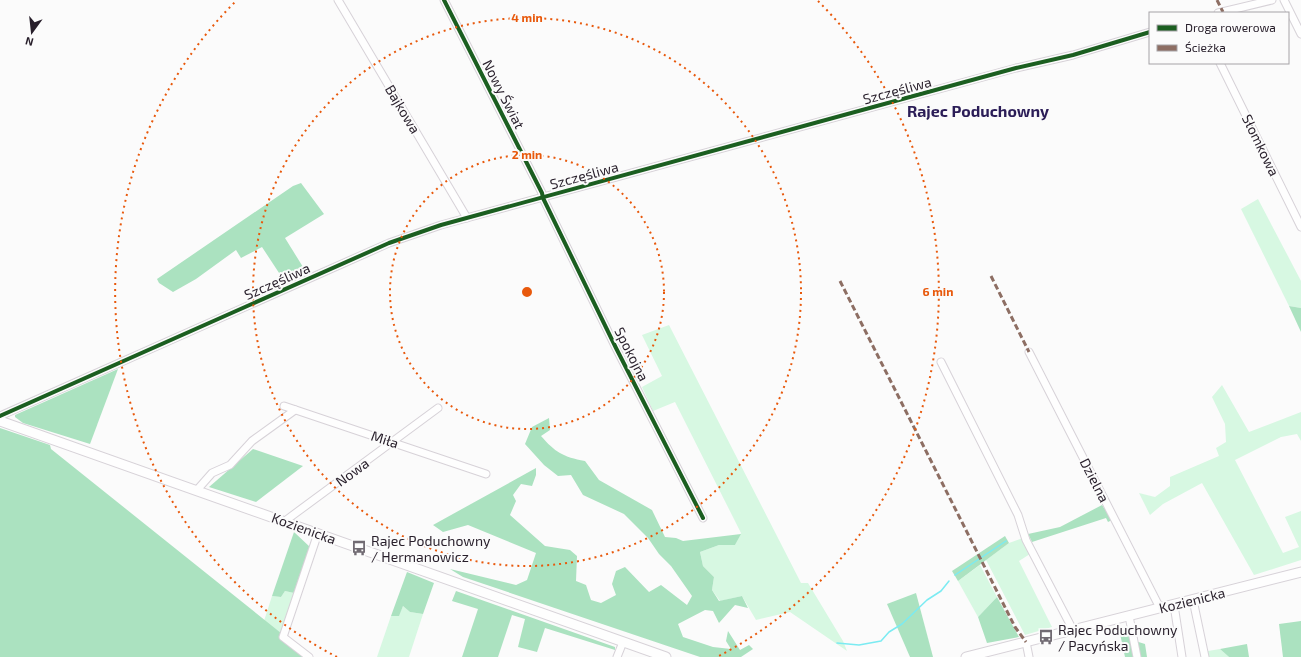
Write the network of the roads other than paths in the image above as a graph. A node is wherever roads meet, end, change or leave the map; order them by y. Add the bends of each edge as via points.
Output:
1 (338, 0) edge
2 (444, 0) edge
3 (1272, 0) edge
4 (1284, 0) edge
5 (1222, 12) edge
6 (1149, 32) edge
7 (1301, 34) edge
8 (1220, 64) edge
9 (543, 198) junction
10 (467, 218) junction
11 (1301, 227) edge
12 (1029, 352) dead end
13 (940, 362) dead end
14 (284, 406) dead end
15 (438, 408) dead end
16 (295, 410) junction
17 (1, 415) edge
18 (392, 442) junction
19 (486, 474) dead end
20 (197, 490) junction
21 (703, 518) dead end
22 (285, 521) junction
23 (318, 533) junction
24 (1301, 572) edge
25 (1193, 600) junction
26 (1174, 605) junction
27 (1160, 608) junction
28 (1129, 616) junction
29 (1073, 630) junction
30 (623, 642) junction
31 (1026, 642) junction
32 (309, 657) edge
33 (617, 657) edge
34 (666, 657) edge
35 (966, 657) edge
36 (1029, 657) edge
37 (1137, 657) edge
38 (1182, 657) edge
39 (1205, 657) edge

1 - 10 street, Bajkowa
2 - 9 street, Nowy Świat
3 - 5 street
4 - 7 street
6 - 9 street, Szczęśliwa
8 - 11 street, Słomkowa
9 - 10 street, Szczęśliwa
9 - 21 street, Spokojna
10 - 17 street, Szczęśliwa via 389,243
12 - 27 street, Dzielna
13 - 29 street via 1018,515 1026,540
14 - 16 street, Miła
15 - 18 street, Nowa
16 - 18 street, Miła
16 - 20 street via 252,441 230,465 212,473
17 - 20 main road, Kozienicka via 33,433
18 - 19 street, Miła
18 - 22 street, Nowa
20 - 22 main road, Kozienicka
22 - 23 main road, Kozienicka
23 - 30 main road, Kozienicka
23 - 32 street via 283,637
24 - 25 main road, Kozienicka
25 - 26 main road, Kozienicka
25 - 39 street
26 - 27 main road, Kozienicka
26 - 38 street
27 - 28 main road, Kozienicka
28 - 29 main road, Kozienicka
28 - 37 street
29 - 31 main road, Kozienicka
30 - 33 street
30 - 34 main road, Kozienicka
31 - 35 main road, Kozienicka
31 - 36 street

